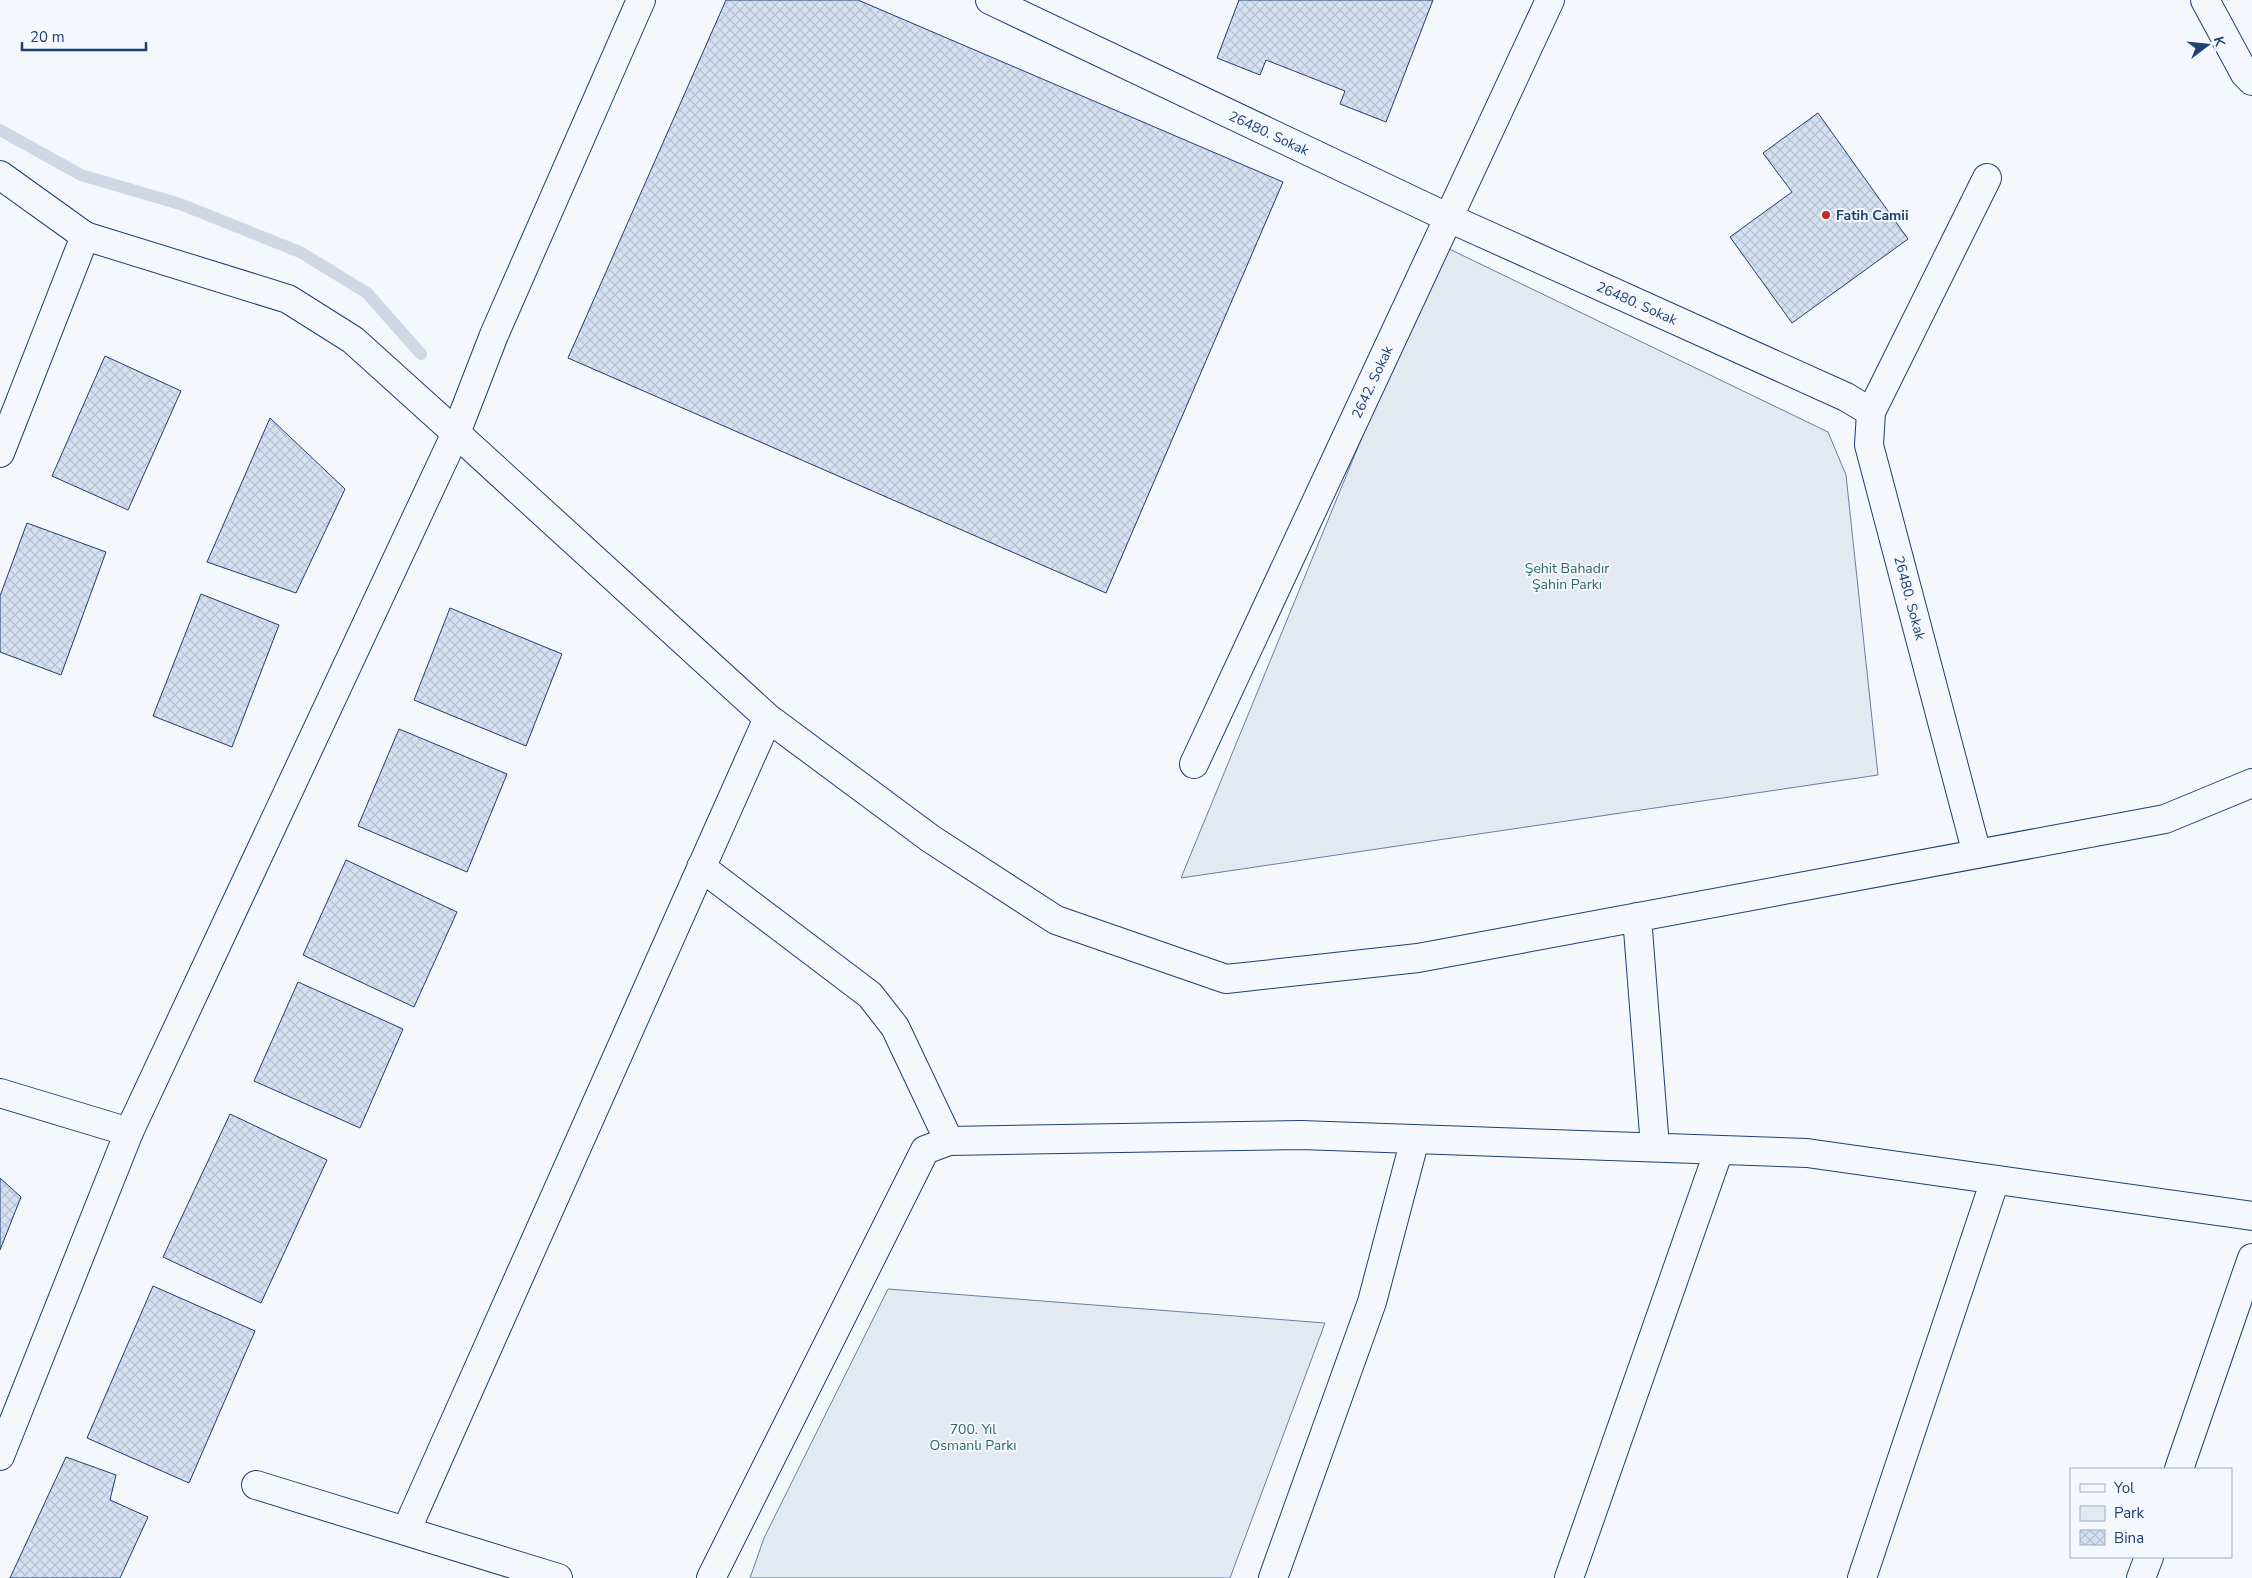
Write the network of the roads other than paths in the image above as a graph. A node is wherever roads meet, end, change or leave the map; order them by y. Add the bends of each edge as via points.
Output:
1 (641, 0) edge
2 (990, 0) edge
3 (1550, 0) edge
4 (2205, 0) edge
5 (2252, 81) edge
6 (0, 175) edge
7 (1987, 178) dead end
8 (1449, 218) junction
9 (85, 236) junction
10 (1871, 412) junction
11 (456, 433) junction
12 (0, 453) edge
13 (768, 718) junction
14 (1194, 764) dead end
15 (2252, 783) edge
16 (1977, 854) junction
17 (701, 867) junction
18 (1637, 917) junction
19 (0, 1093) edge
20 (129, 1132) junction
21 (1415, 1139) junction
22 (949, 1141) junction
23 (1655, 1147) junction
24 (1719, 1150) junction
25 (1995, 1180) junction
26 (2252, 1216) edge
27 (2252, 1258) edge
28 (0, 1456) edge
29 (2179, 1468) edge
30 (256, 1485) dead end
31 (406, 1531) junction
32 (2149, 1558) edge
33 (558, 1578) edge
34 (711, 1578) edge
35 (1273, 1578) edge
36 (1569, 1578) edge
37 (1862, 1578) edge
38 (2141, 1578) edge

1 - 11 street via 494,335
2 - 8 street, 26480. Sokak
3 - 8 street, 2642. Sokak
4 - 5 street via 2245,74
6 - 9 street
7 - 10 street
8 - 10 street, 26480. Sokak via 1846,397
8 - 14 street, 2642. Sokak
9 - 11 street via 288,299 353,340
9 - 12 street
10 - 16 street, 26480. Sokak via 1869,445
11 - 13 street
11 - 20 street
13 - 17 street
13 - 18 street via 931,839 1056,920 1226,979 1418,958
15 - 16 street via 2166,819
16 - 18 street
17 - 22 street via 870,995 895,1027
17 - 31 street
18 - 23 street
19 - 20 street
20 - 28 street
21 - 22 street via 1301,1135
21 - 23 street
21 - 35 street via 1372,1302
22 - 34 street via 924,1150
23 - 24 street
24 - 25 street via 1807,1153
24 - 36 street
25 - 26 street
25 - 37 street
27 - 29 street
30 - 31 street
31 - 33 street
32 - 38 street

